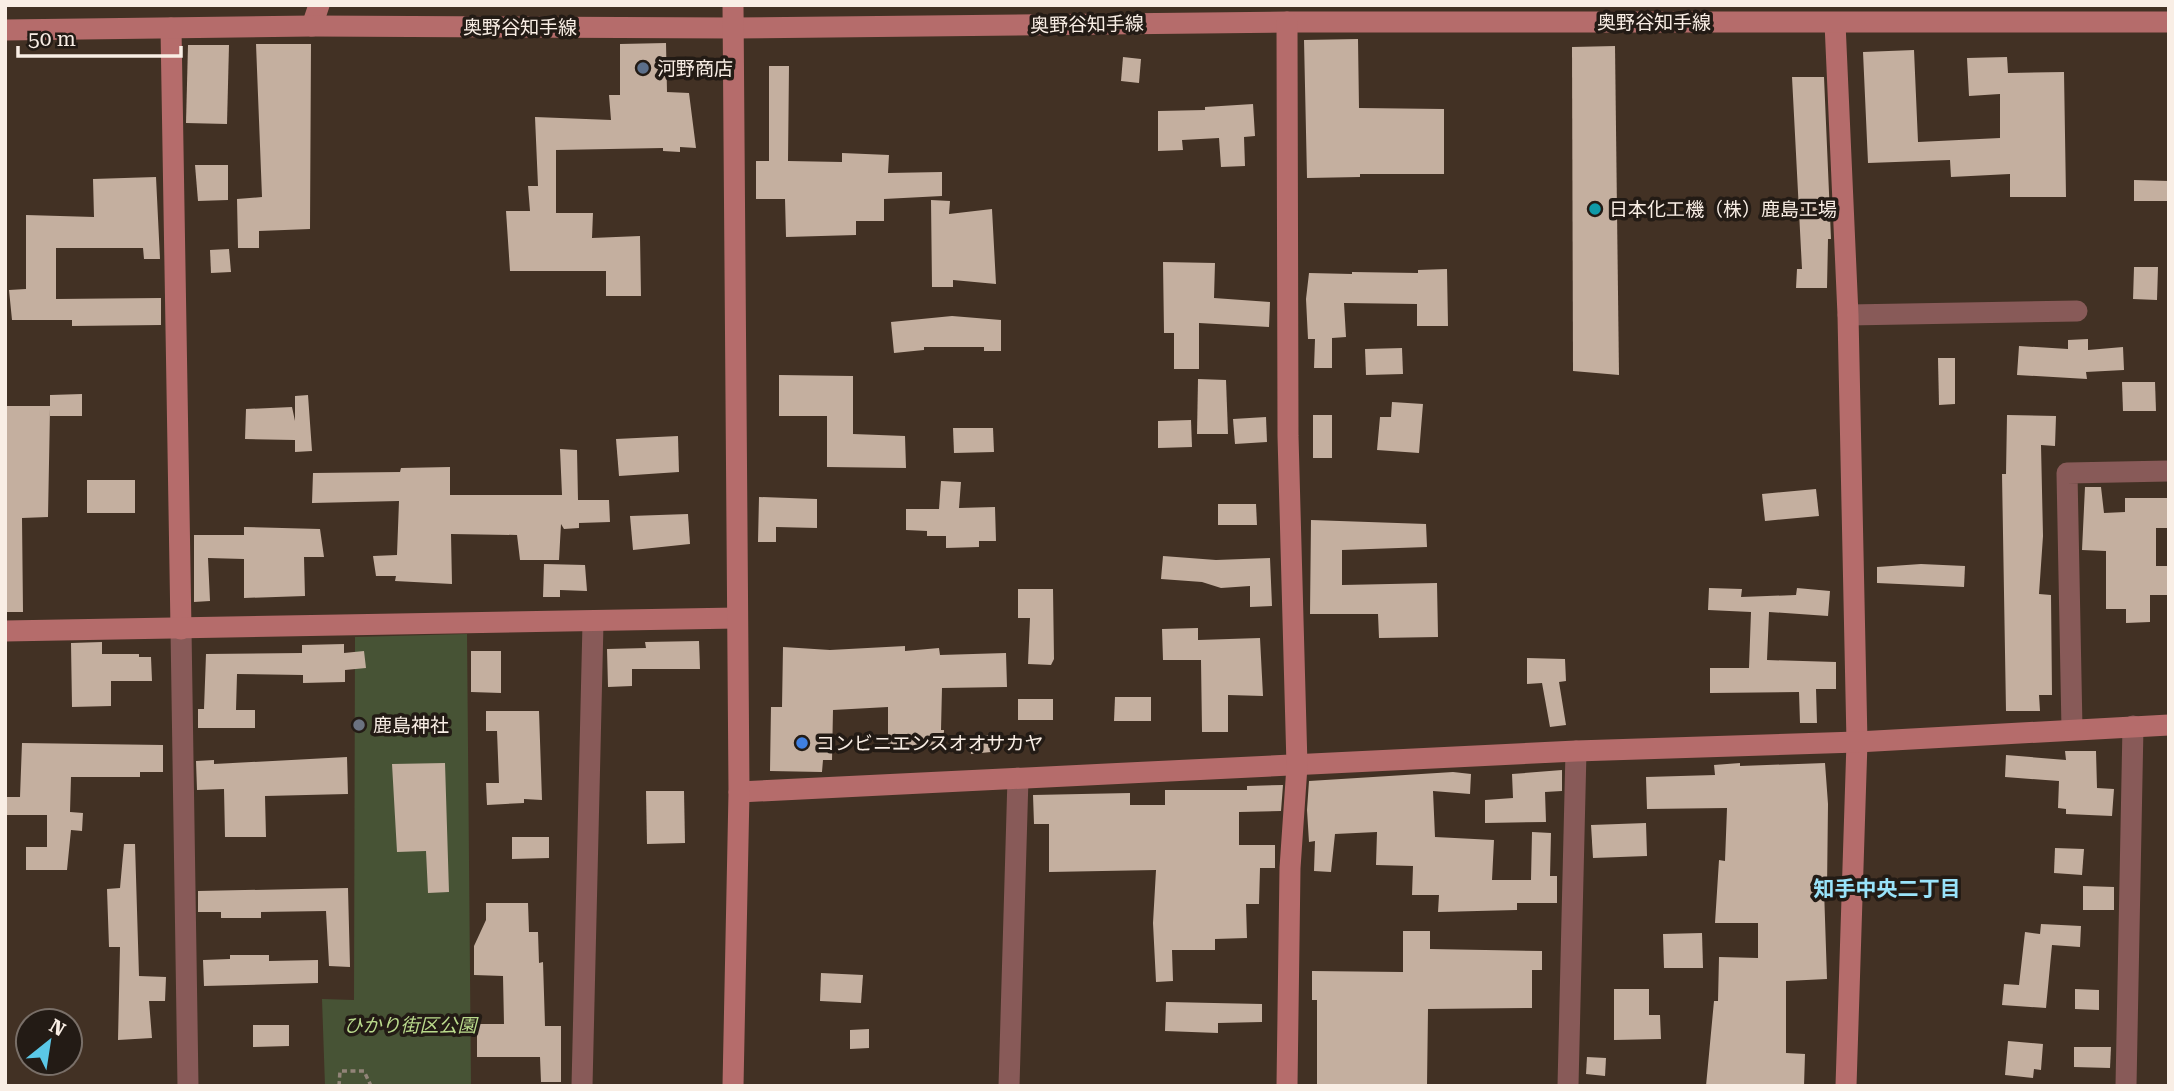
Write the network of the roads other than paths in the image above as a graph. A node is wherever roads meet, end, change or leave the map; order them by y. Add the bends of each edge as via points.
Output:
1 (733, 5) edge
2 (312, 12) edge
3 (1287, 22) junction
4 (2169, 22) edge
5 (1835, 23) junction
6 (171, 28) junction
7 (733, 28) junction
8 (5, 30) edge
9 (2077, 311) dead end
10 (1848, 315) junction
11 (2169, 471) edge
12 (737, 618) junction
13 (593, 623) junction
14 (181, 629) junction
15 (5, 631) edge
16 (2169, 724) edge
17 (2133, 726) junction
18 (2072, 729) junction
19 (1857, 742) junction
20 (1576, 751) junction
21 (1297, 766) junction
22 (1018, 778) junction
23 (739, 792) junction
24 (188, 1086) edge
25 (582, 1086) edge
26 (733, 1086) edge
27 (1009, 1086) edge
28 (1287, 1086) edge
29 (1569, 1086) edge
30 (1846, 1086) edge
31 (2126, 1086) edge

1 - 7 street
2 - 6 street, 奥野谷知手線
2 - 7 street, 奥野谷知手線
3 - 5 street, 奥野谷知手線
3 - 7 street, 奥野谷知手線
3 - 21 street via 1288,436
4 - 5 street, 奥野谷知手線
5 - 10 street
6 - 8 street, 奥野谷知手線
6 - 14 street
7 - 12 street
9 - 10 street
10 - 19 street
11 - 18 street via 2067,473
12 - 13 street
12 - 23 street
13 - 14 street
13 - 25 street
14 - 15 street
14 - 24 street
16 - 17 street
17 - 18 street
17 - 31 street
18 - 19 street
19 - 20 street
19 - 30 street
20 - 21 street
20 - 29 street
21 - 22 street
21 - 28 street via 1290,868
22 - 23 street
22 - 27 street
23 - 26 street

